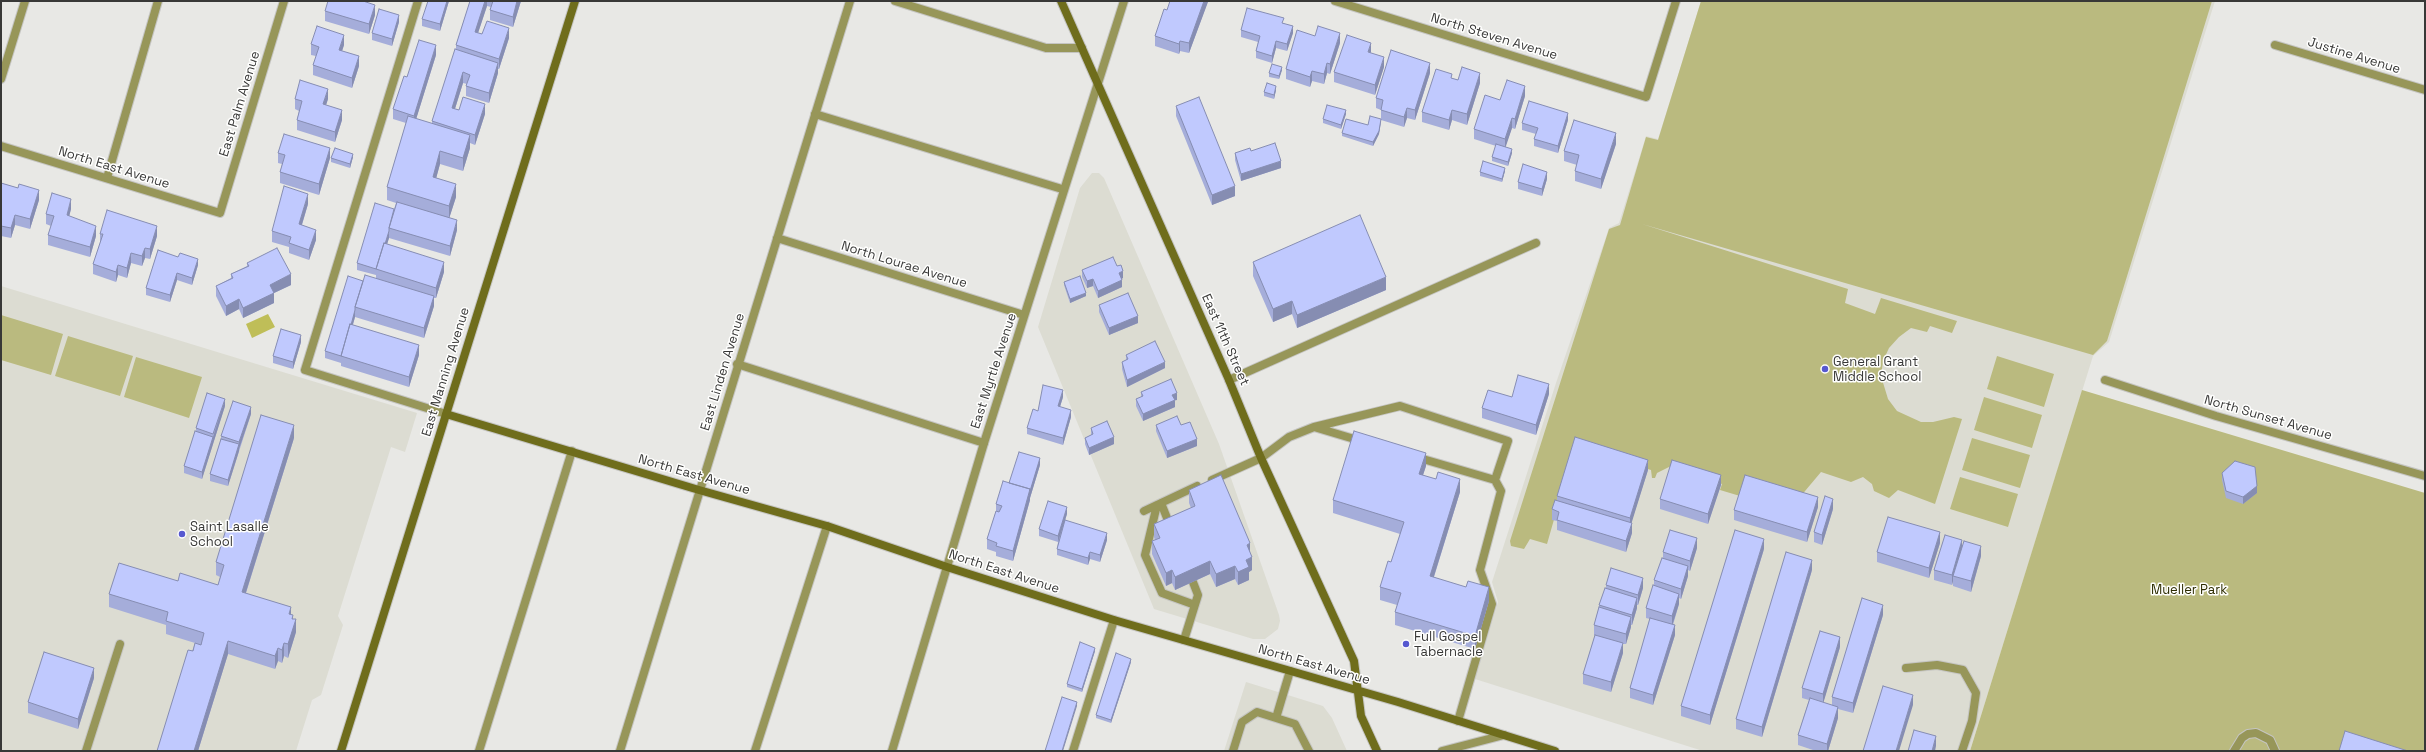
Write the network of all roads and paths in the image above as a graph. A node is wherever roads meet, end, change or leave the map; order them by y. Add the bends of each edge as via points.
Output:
1 (25, 1) edge
2 (158, 1) edge
3 (284, 1) edge
4 (418, 1) edge
5 (575, 1) edge
6 (850, 1) edge
7 (895, 1) edge
8 (1061, 1) edge
9 (1124, 1) edge
10 (1335, 1) edge
11 (1676, 1) edge
12 (2275, 45) dead end
13 (1082, 48) junction
14 (1, 79) edge
15 (1098, 83) junction
16 (2425, 90) edge
17 (815, 114) junction
18 (1, 146) edge
19 (107, 178) junction
20 (1062, 189) junction
21 (220, 213) joint
22 (777, 238) junction
23 (1536, 244) dead end
24 (1024, 315) junction
25 (738, 364) junction
26 (1229, 380) junction
27 (2105, 380) dead end
28 (446, 414) junction
29 (1314, 427) junction
30 (984, 443) junction
31 (1368, 443) edge
32 (572, 451) junction
33 (1405, 454) edge
34 (1261, 458) junction
35 (2425, 476) edge
36 (1495, 480) junction
37 (699, 490) junction
38 (1159, 504) junction
39 (1144, 511) dead end
40 (827, 526) junction
41 (1176, 540) edge
42 (1185, 562) edge
43 (947, 567) junction
44 (1195, 605) junction
45 (1114, 620) junction
46 (1184, 640) junction
47 (120, 644) dead end
48 (1906, 668) dead end
49 (1290, 671) junction
50 (1358, 691) junction
51 (1276, 718) junction
52 (1458, 721) junction
53 (1504, 735) junction
54 (86, 751) edge
55 (341, 751) edge
56 (479, 751) edge
57 (620, 751) edge
58 (755, 751) edge
59 (892, 751) edge
60 (1073, 751) edge
61 (1233, 751) edge
62 (1309, 751) edge
63 (1377, 751) edge
64 (1442, 751) edge
65 (1555, 751) edge
66 (1962, 751) edge
67 (2234, 751) edge
68 (2275, 751) edge

1 - 14 street
2 - 19 street
3 - 21 street, East Palm Avenue
4 - 28 street via 305,370
5 - 28 main road, East Manning Avenue
6 - 17 street, East Linden Avenue
7 - 13 street via 1046,48
8 - 13 main road, East 11th Street
9 - 15 street, East Myrtle Avenue
10 - 11 street, North Steven Avenue via 1646,96
12 - 16 street, Justine Avenue
13 - 15 main road, East 11th Street
15 - 20 street, East Myrtle Avenue
15 - 26 main road, East 11th Street
17 - 20 street
17 - 22 street, East Linden Avenue
18 - 19 street, North East Avenue
19 - 21 street, North East Avenue
20 - 24 street, East Myrtle Avenue
22 - 24 street, North Lourae Avenue
22 - 25 street, East Linden Avenue
23 - 26 street
24 - 30 street, East Myrtle Avenue
25 - 30 street
25 - 37 street, East Linden Avenue
26 - 34 main road, East 11th Street
27 - 35 street, North Sunset Avenue via 2216,416
28 - 32 main road, North East Avenue
28 - 55 main road, East Manning Avenue
29 - 31 street
29 - 34 street via 1289,437
29 - 36 street via 1400,406 1508,441
30 - 43 street, East Myrtle Avenue
32 - 37 main road, North East Avenue
32 - 56 street
33 - 36 street
34 - 38 street
34 - 50 main road, East 11th Street via 1354,661
36 - 52 street via 1501,491 1480,570 1492,604
37 - 40 main road, North East Avenue
37 - 57 street, East Linden Avenue
38 - 39 street
38 - 41 street
38 - 44 street via 1145,555 1162,593
40 - 43 main road, North East Avenue
40 - 58 street
42 - 44 street via 1197,591
43 - 45 main road, North East Avenue
43 - 59 street, East Myrtle Avenue
44 - 46 street
45 - 46 main road, North East Avenue
45 - 60 street
46 - 49 main road, North East Avenue
47 - 54 street
48 - 66 street via 1937,665 1963,670 1976,693 1972,721
49 - 50 main road, North East Avenue
49 - 51 street
50 - 52 main road, North East Avenue
50 - 63 main road, East 11th Street via 1361,716
51 - 61 street via 1257,712 1242,722
51 - 62 street via 1295,724
52 - 53 main road, North East Avenue
53 - 64 street
53 - 65 main road, North East Avenue
67 - 68 street via 2242,738 2256,733 2270,740

